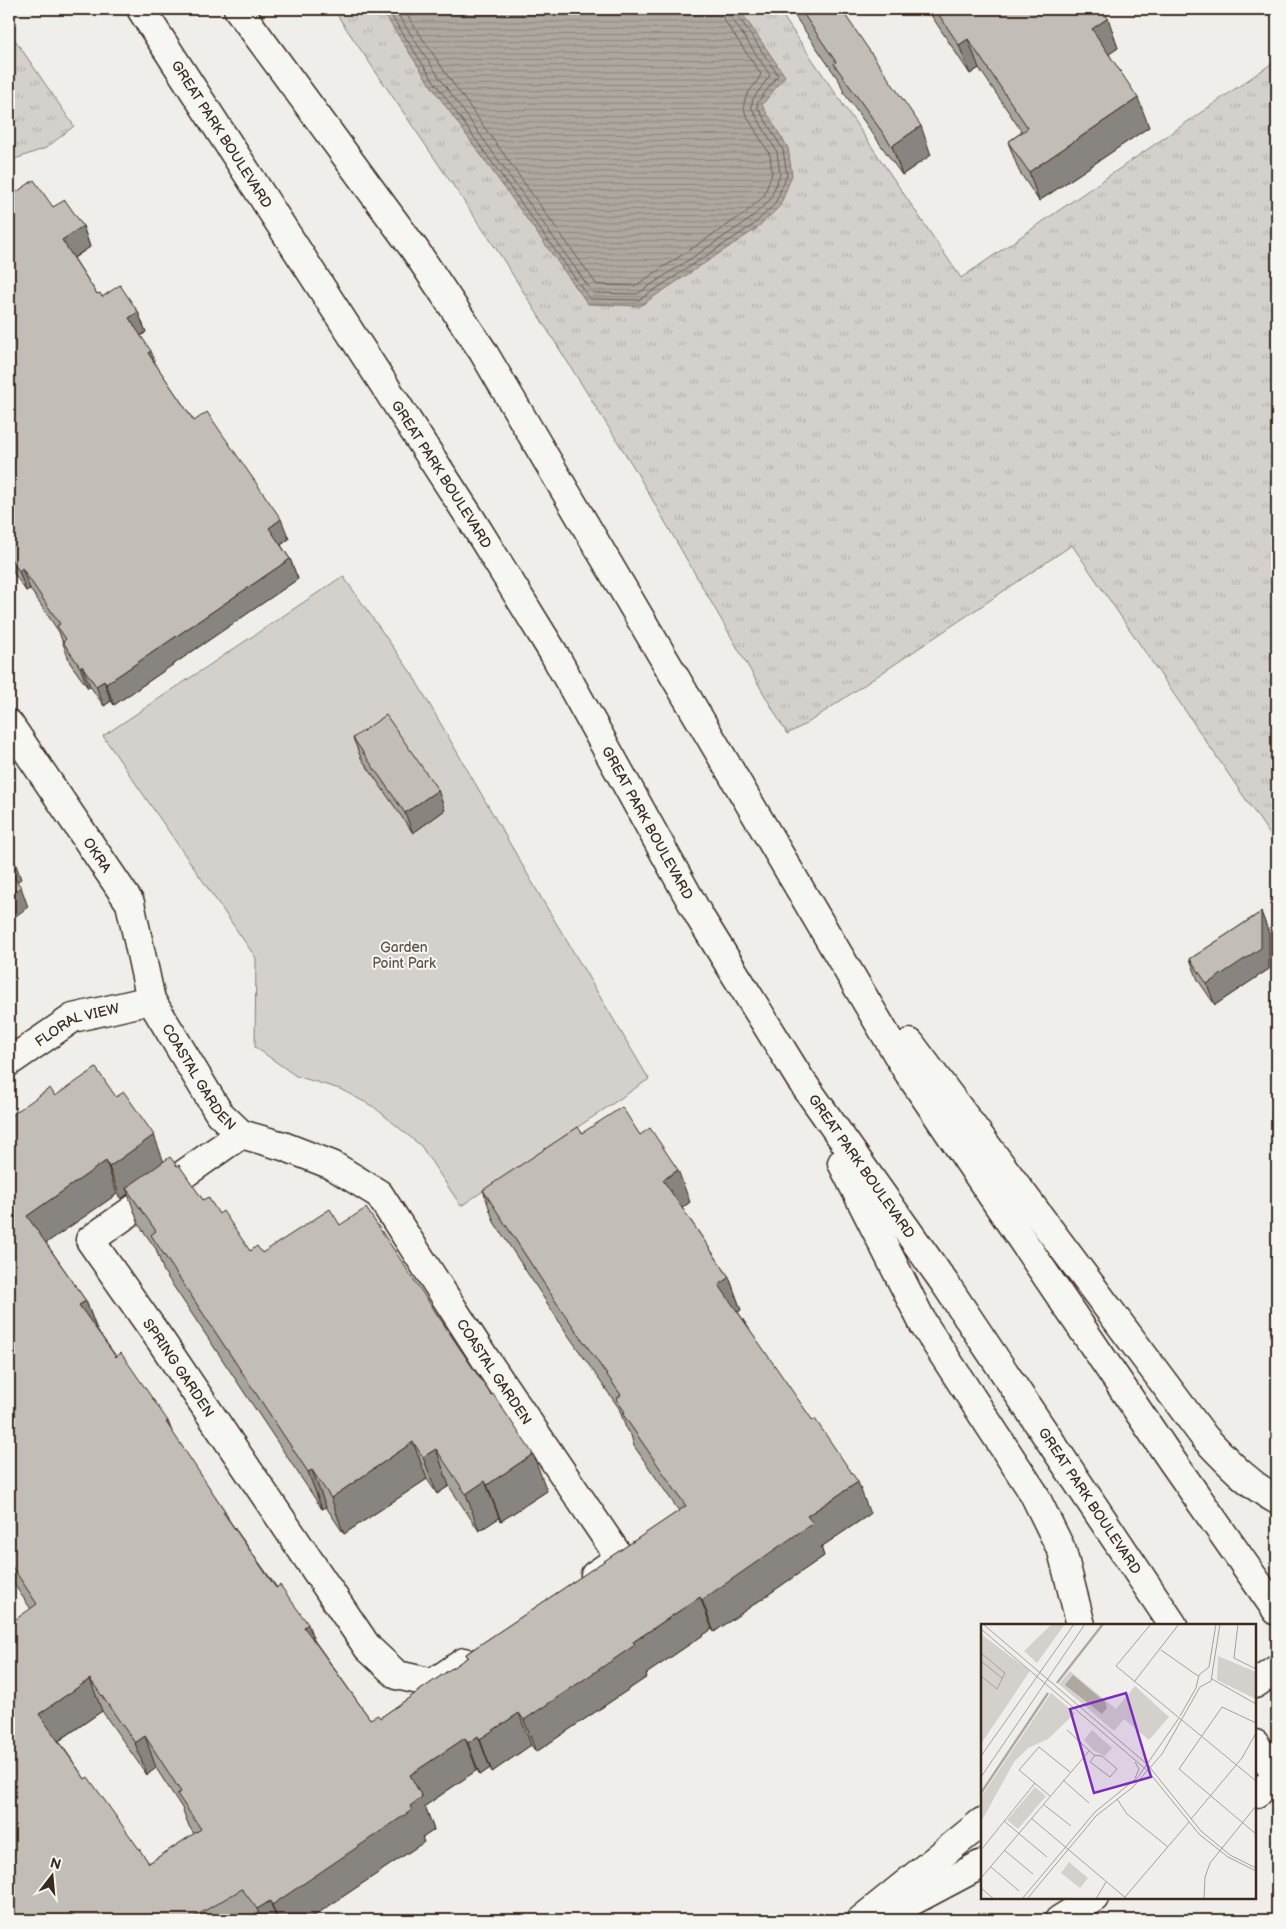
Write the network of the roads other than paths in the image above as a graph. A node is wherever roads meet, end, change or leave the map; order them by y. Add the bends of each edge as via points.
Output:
1 (141, 9) edge
2 (238, 9) edge
3 (9, 724) edge
4 (815, 916) junction
5 (151, 1000) junction
6 (9, 1062) edge
7 (800, 1079) junction
8 (241, 1134) junction
9 (1277, 1500) edge
10 (571, 1591) edge
11 (1277, 1612) edge
12 (1081, 1624) edge
13 (1171, 1624) edge
14 (482, 1650) edge
15 (1277, 1668) edge
16 (1256, 1683) edge
17 (1256, 1746) edge
18 (1277, 1777) edge
19 (1256, 1793) edge
20 (981, 1823) edge
21 (981, 1865) edge
22 (1092, 1899) edge
23 (861, 1920) edge
24 (877, 1920) edge
25 (1059, 1920) edge

1 - 7 main road, GREAT PARK BOULEVARD via 476,527 553,652 701,919
2 - 4 main road via 415,250 482,350
3 - 5 main road, OKRA via 130,903
4 - 9 main road via 1205,1438 1239,1474
4 - 11 main road via 906,1069
5 - 6 main road, FLORAL VIEW via 73,1018
5 - 8 main road, COASTAL GARDEN via 219,1113
7 - 12 main road via 924,1324 1032,1492 1062,1551
7 - 13 main road, GREAT PARK BOULEVARD via 946,1286
8 - 10 main road, COASTAL GARDEN via 332,1165 378,1194 620,1558
8 - 14 main road, SPRING GARDEN via 90,1240 368,1648 397,1675 434,1683
15 - 16 main road
17 - 18 main road
18 - 19 main road
20 - 23 main road
21 - 24 main road
22 - 25 main road

